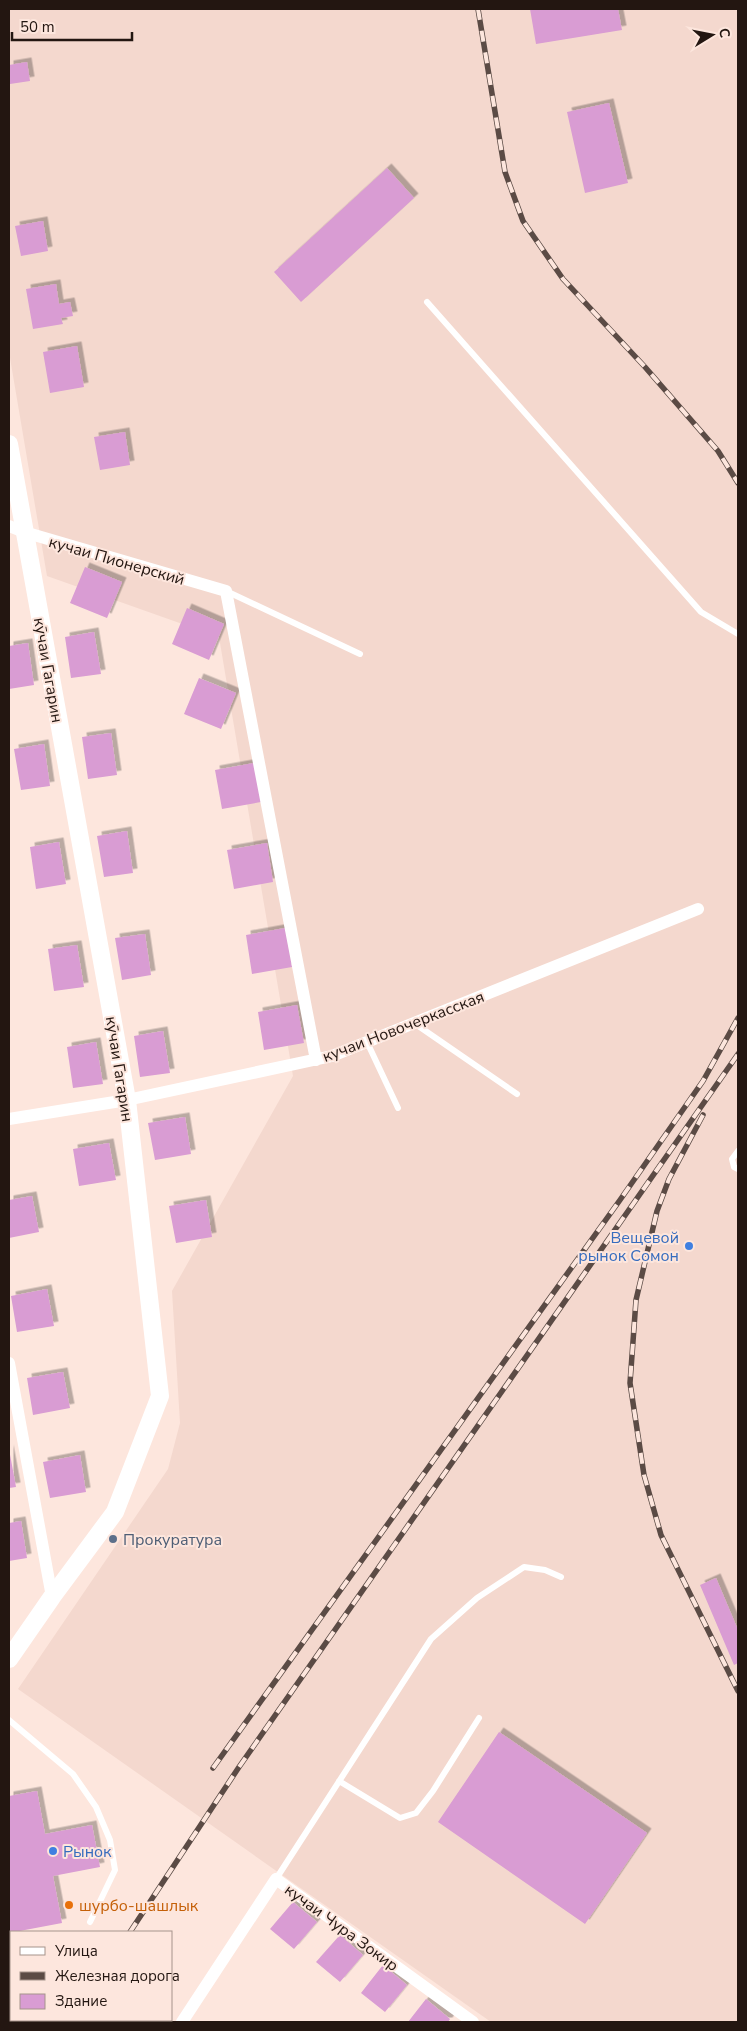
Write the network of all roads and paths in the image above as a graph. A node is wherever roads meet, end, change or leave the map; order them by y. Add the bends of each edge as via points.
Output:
1 (427, 302) dead end
2 (9, 444) edge
3 (16, 529) edge
4 (226, 592) junction
5 (738, 634) edge
6 (360, 654) dead end
7 (698, 909) dead end
8 (414, 1023) junction
9 (367, 1042) junction
10 (316, 1060) junction
11 (517, 1094) dead end
12 (127, 1100) junction
13 (398, 1108) dead end
14 (9, 1119) edge
15 (738, 1151) edge
16 (738, 1169) edge
17 (9, 1363) edge
18 (561, 1577) dead end
19 (52, 1596) junction
20 (9, 1658) edge
21 (479, 1718) dead end
22 (9, 1720) edge
23 (339, 1781) junction
24 (276, 1880) junction
25 (90, 1922) dead end
26 (182, 2022) edge
27 (474, 2022) edge

1 - 5 lane via 701,612
2 - 3 main road, кӯчаи Гагарин
3 - 4 street, кучаи Пионерский
3 - 12 main road, кӯчаи Гагарин
4 - 6 lane
4 - 10 street
7 - 8 street, кучаи Новочеркасская
8 - 9 street, кучаи Новочеркасская
8 - 11 lane
9 - 10 street, кучаи Новочеркасская
9 - 13 lane
10 - 12 street, кучаи Новочеркасская
12 - 14 street, кучаи Новочеркасская
12 - 19 main road, кӯчаи Гагарин via 160,1396 115,1512
15 - 16 lane via 732,1159
17 - 19 street
18 - 23 lane via 546,1570 524,1567 477,1598 430,1639
19 - 20 main road, кӯчаи Гагарин
21 - 23 lane via 416,1813 400,1818
22 - 25 lane via 72,1774 96,1807 110,1840 115,1870
23 - 24 lane
24 - 26 street, кучаи Чура Зокир
24 - 27 street, кучаи Чура Зокир

